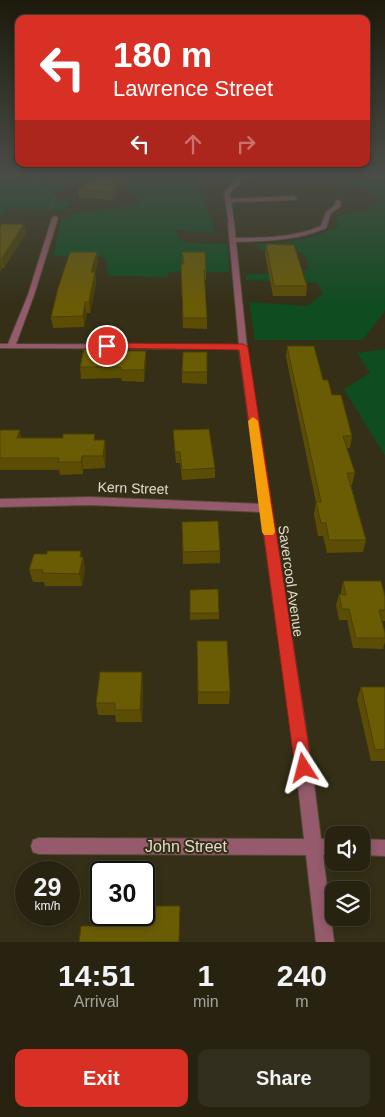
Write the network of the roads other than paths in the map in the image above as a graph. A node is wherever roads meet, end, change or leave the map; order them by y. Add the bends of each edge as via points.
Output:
1 (55, 218) dead end
2 (230, 218) edge
3 (327, 218) edge
4 (233, 240) junction
5 (0, 346) edge
6 (11, 346) junction
7 (243, 347) junction
8 (0, 503) edge
9 (265, 508) junction
10 (39, 846) dead end
11 (313, 847) junction
12 (325, 847) edge
13 (370, 847) edge
14 (385, 848) edge
15 (325, 942) edge

1 - 6 street via 31,296
2 - 4 street, Savercool Avenue
3 - 4 street via 324,227 288,239
4 - 7 street, Savercool Avenue
5 - 6 street
6 - 7 street
7 - 9 street, Savercool Avenue
8 - 9 street, Kern Street via 90,502
9 - 11 street, Savercool Avenue
10 - 11 street, John Street
11 - 12 street, John Street
11 - 15 street, Savercool Avenue
13 - 14 street

